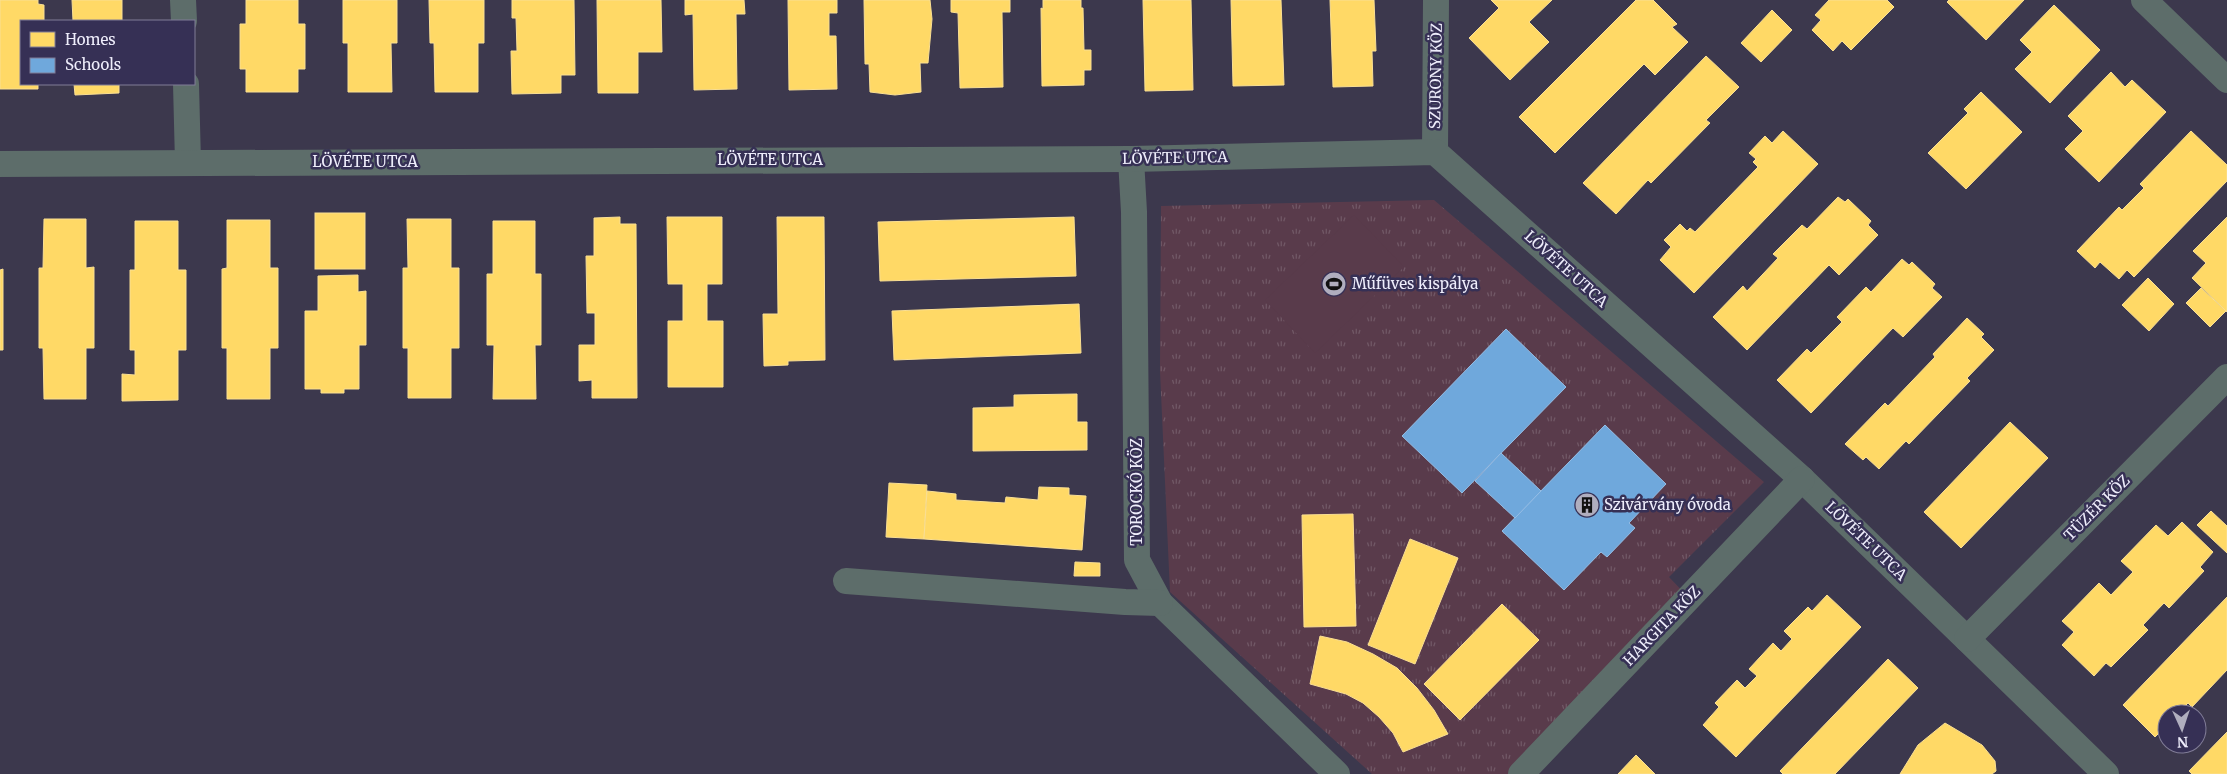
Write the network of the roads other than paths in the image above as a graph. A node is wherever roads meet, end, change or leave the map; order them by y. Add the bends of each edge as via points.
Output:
1 (183, 0) edge
2 (1436, 0) edge
3 (2144, 0) edge
4 (184, 20) edge
5 (2227, 80) edge
6 (186, 85) edge
7 (1435, 152) junction
8 (1130, 159) junction
9 (188, 163) junction
10 (0, 164) edge
11 (2227, 377) edge
12 (1802, 479) junction
13 (846, 580) dead end
14 (1160, 603) junction
15 (1967, 639) junction
16 (1337, 774) edge
17 (1521, 774) edge
18 (2106, 774) edge

1 - 4 street
2 - 7 street, SZURONY KÖZ
3 - 5 street
6 - 9 street
7 - 8 street, LÖVÉTE UTCA
7 - 12 street, LÖVÉTE UTCA
8 - 9 street, LÖVÉTE UTCA
8 - 14 street, TOROCKÓ KÖZ via 1134,212 1137,560
9 - 10 street, LÖVÉTE UTCA
11 - 15 street, TÜZÉR KÖZ
12 - 15 street, LÖVÉTE UTCA
12 - 17 street, HARGITA KÖZ
13 - 14 street
14 - 16 street, TOROCKÓ KÖZ
15 - 18 street, LÖVÉTE UTCA

